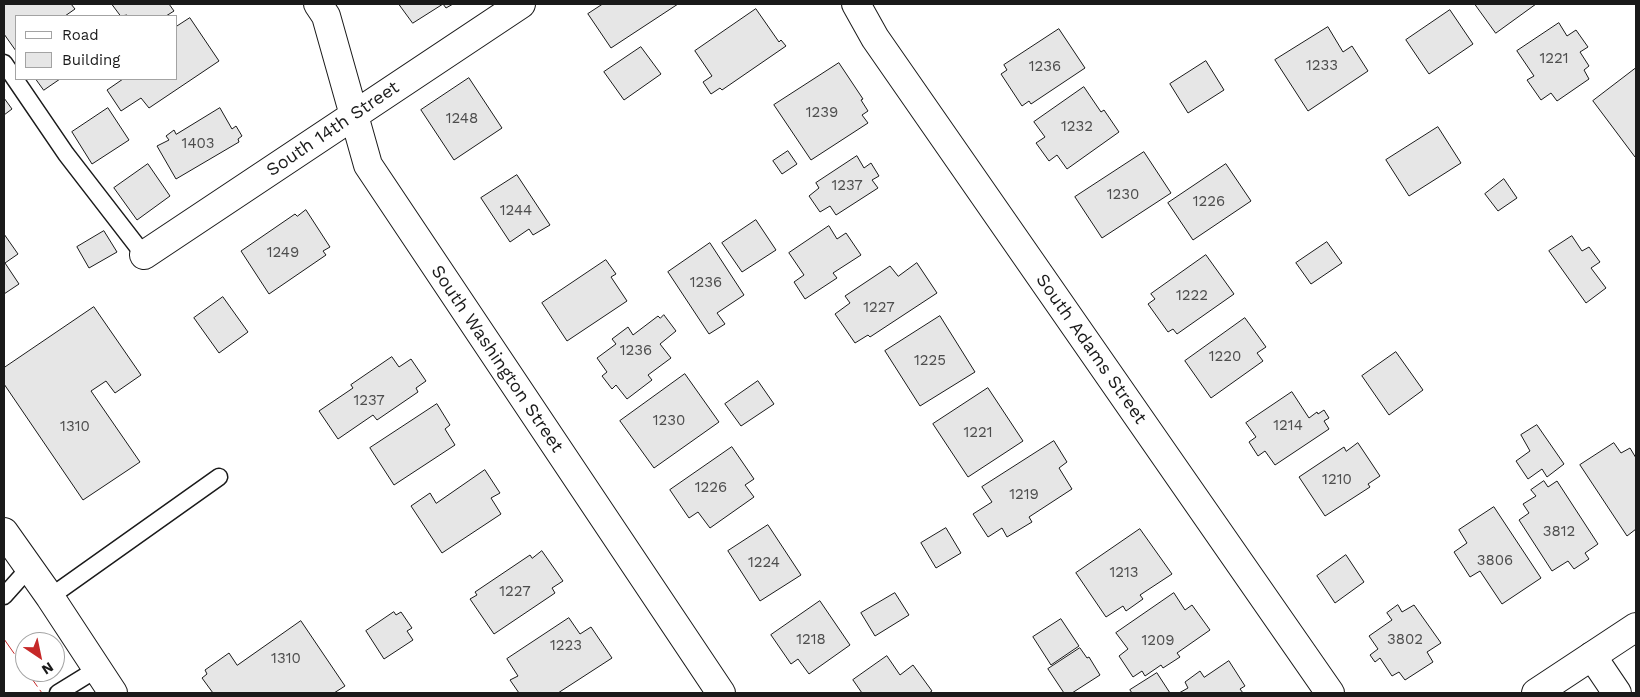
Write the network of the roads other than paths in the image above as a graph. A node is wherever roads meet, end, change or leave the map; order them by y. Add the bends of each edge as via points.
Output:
1 (318, 4) edge
2 (522, 4) edge
3 (856, 4) edge
4 (4, 63) edge
5 (15, 79) edge
6 (16, 80) edge
7 (353, 116) junction
8 (144, 255) joint
9 (219, 477) dead end
10 (4, 532) edge
11 (29, 568) junction
12 (4, 596) edge
13 (50, 597) junction
14 (1636, 627) edge
15 (1592, 656) junction
16 (97, 669) junction
17 (58, 693) edge
18 (113, 693) edge
19 (720, 693) edge
20 (1330, 693) edge
21 (1536, 693) edge
22 (1617, 693) edge

1 - 7 street, South Washington Street via 326,16
2 - 7 street, South 14th Street
3 - 20 street, South Adams Street via 875,38
4 - 5 lane
6 - 8 lane via 66,154
7 - 8 street, South 14th Street
7 - 19 street, South Washington Street via 368,166
9 - 13 lane
10 - 11 street
11 - 12 lane
11 - 13 street
13 - 16 street
14 - 15 street
15 - 21 street
15 - 22 street
16 - 17 lane
16 - 18 street

